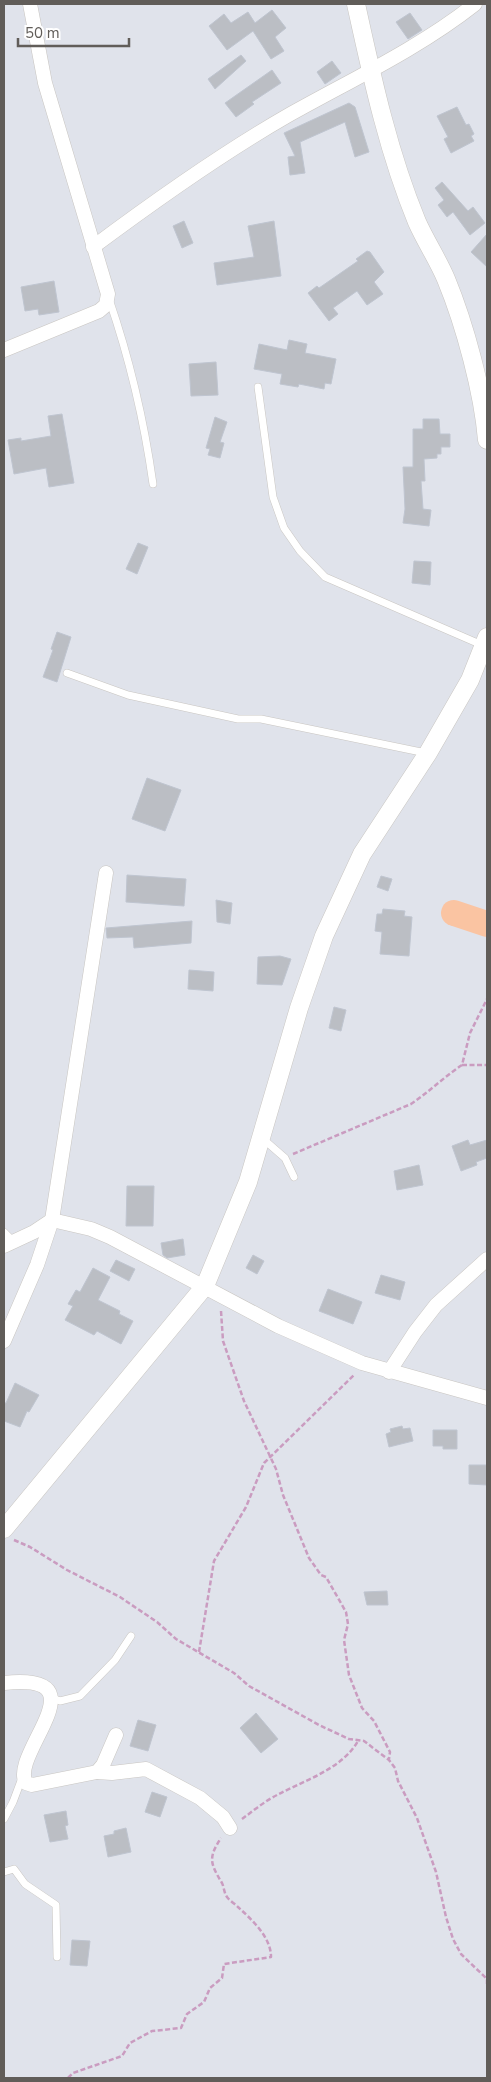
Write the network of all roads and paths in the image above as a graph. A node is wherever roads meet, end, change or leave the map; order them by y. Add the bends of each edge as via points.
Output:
1 (30, 4) edge
2 (356, 4) edge
3 (475, 4) edge
4 (371, 70) junction
5 (93, 247) junction
6 (108, 294) junction
7 (4, 350) edge
8 (258, 387) dead end
9 (487, 440) edge
10 (153, 484) dead end
11 (486, 642) edge
12 (67, 672) dead end
13 (428, 753) junction
14 (106, 873) dead end
15 (487, 999) edge
16 (462, 1065) junction
17 (487, 1065) edge
18 (262, 1138) junction
19 (285, 1158) junction
20 (294, 1177) dead end
21 (52, 1220) junction
22 (7, 1240) edge
23 (487, 1259) edge
24 (211, 1290) junction
25 (4, 1341) edge
26 (362, 1363) junction
27 (389, 1372) junction
28 (487, 1398) edge
29 (270, 1456) junction
30 (8, 1534) edge
31 (131, 1636) dead end
32 (199, 1652) junction
33 (4, 1683) edge
34 (50, 1697) junction
35 (116, 1735) dead end
36 (358, 1741) junction
37 (389, 1760) junction
38 (96, 1772) junction
39 (22, 1778) junction
40 (4, 1819) edge
41 (230, 1828) junction
42 (4, 1872) edge
43 (57, 1958) dead end
44 (487, 1984) edge
45 (68, 2078) edge

1 - 5 street via 46,83
2 - 4 street
3 - 4 street via 442,28
4 - 5 street via 219,156
4 - 9 street via 387,133 415,215 460,315
5 - 6 street
6 - 7 street via 106,305 99,311
6 - 10 lane via 146,431
8 - 11 lane via 272,497 284,528 300,551 325,577
11 - 13 street via 470,680
12 - 13 lane via 128,695 238,719 261,719
13 - 18 street via 362,854 324,936 299,1008
14 - 21 street
15 - 16 path via 470,1033
16 - 17 path
16 - 19 path via 411,1104
18 - 19 lane
18 - 24 street
19 - 20 lane
21 - 22 street via 34,1232
21 - 24 street via 110,1236
21 - 25 street via 37,1265
23 - 27 street via 436,1306
24 - 26 street via 278,1326
24 - 29 path via 223,1341 244,1401
24 - 30 street
26 - 27 street
26 - 29 path via 338,1392
27 - 28 street
29 - 32 path via 246,1507 214,1561
29 - 37 path via 309,1558 326,1577 346,1612 348,1624 344,1640 348,1675 362,1708 374,1721 390,1752
30 - 32 path via 120,1597
31 - 34 lane via 115,1660 80,1696 60,1701
32 - 36 path via 275,1701 319,1725
33 - 34 street via 36,1683
34 - 39 street via 48,1715
35 - 38 street via 103,1765
36 - 37 path via 364,1741
36 - 41 path via 342,1759 277,1795
37 - 44 path via 418,1818 453,1939 461,1954 487,1979
38 - 39 street via 32,1786
38 - 41 street via 146,1769 200,1798 223,1817
39 - 40 lane
41 - 45 path via 214,1849 211,1858 213,1868 226,1896 259,1927 271,1957 224,1964 222,1978 210,1988 204,2002 187,2014 181,2028 152,2031 130,2043 122,2056
42 - 43 lane via 14,1870 25,1884 56,1905

